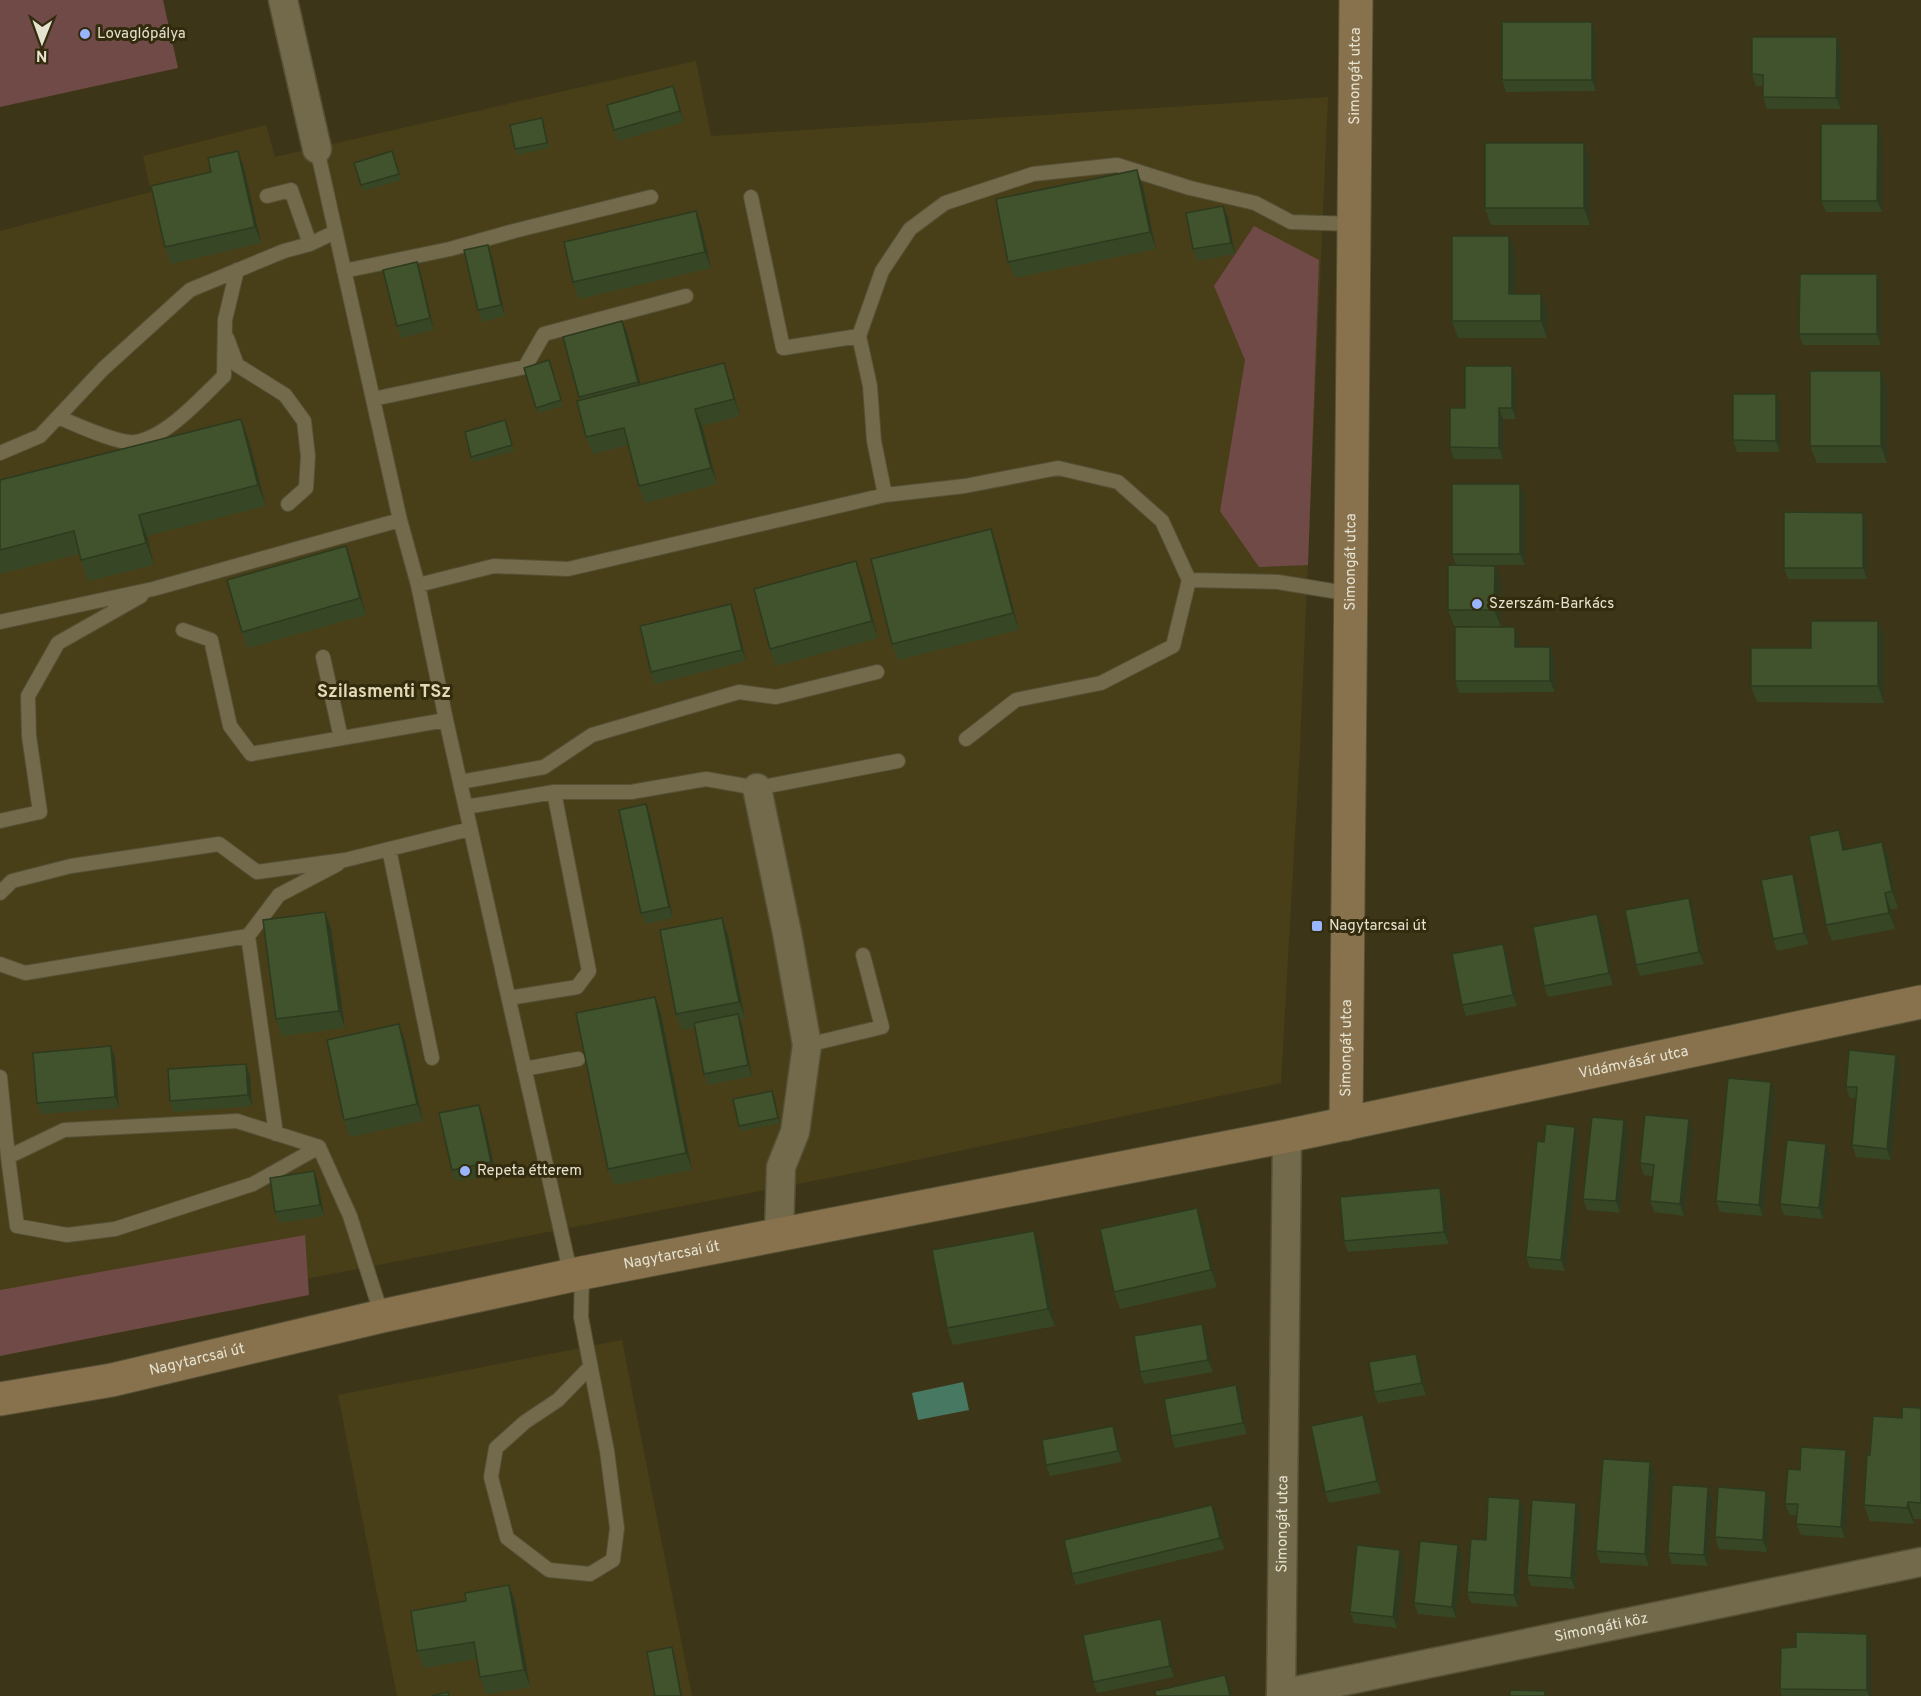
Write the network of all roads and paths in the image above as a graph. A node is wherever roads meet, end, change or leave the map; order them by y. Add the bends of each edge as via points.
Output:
1 (283, 0) edge
2 (1356, 0) edge
3 (317, 149) joint
4 (267, 196) dead end
5 (651, 197) dead end
6 (751, 197) dead end
7 (1354, 224) junction
8 (335, 232) junction
9 (310, 244) junction
10 (237, 270) junction
11 (344, 271) junction
12 (686, 296) dead end
13 (224, 330) junction
14 (860, 336) junction
15 (373, 399) junction
16 (58, 417) junction
17 (0, 453) edge
18 (885, 495) junction
19 (288, 504) dead end
20 (400, 520) junction
21 (1189, 580) junction
22 (418, 585) junction
23 (153, 589) junction
24 (1351, 594) junction
25 (0, 622) edge
26 (183, 630) dead end
27 (323, 657) dead end
28 (877, 672) dead end
29 (446, 720) junction
30 (340, 738) junction
31 (966, 739) dead end
32 (898, 761) dead end
33 (460, 783) junction
34 (758, 788) junction
35 (554, 792) junction
36 (466, 807) junction
37 (0, 821) edge
38 (470, 829) junction
39 (389, 849) junction
40 (345, 860) junction
41 (0, 893) edge
42 (248, 936) junction
43 (863, 956) dead end
44 (0, 964) edge
45 (509, 998) junction
46 (1921, 1002) edge
47 (807, 1045) junction
48 (432, 1058) dead end
49 (578, 1059) edge
50 (524, 1069) junction
51 (0, 1077) edge
52 (1346, 1124) junction
53 (276, 1134) junction
54 (1287, 1136) junction
55 (319, 1147) junction
56 (8, 1157) junction
57 (779, 1235) junction
58 (577, 1275) junction
59 (382, 1316) junction
60 (589, 1368) junction
61 (0, 1399) edge
62 (1921, 1562) edge
63 (1281, 1695) edge

1 - 3 street
2 - 7 main road, Simongát utca
3 - 8 lane
4 - 9 lane via 291,190
5 - 11 lane via 450,249
6 - 14 lane via 783,348
7 - 14 lane via 1290,222 1256,203 1117,165 1033,174 945,203 910,229 882,271
7 - 24 main road, Simongát utca
8 - 9 lane
8 - 11 lane
9 - 10 lane
10 - 13 lane
10 - 16 lane via 190,290 103,369
11 - 15 lane
12 - 15 lane via 544,334 525,367
13 - 16 lane via 224,376 168,429 135,443 102,436
13 - 19 lane via 237,365 285,395 304,422 306,488
14 - 18 lane
15 - 20 lane
16 - 17 lane via 40,436
18 - 21 lane via 965,486 1058,468 1118,482 1162,521
18 - 22 lane via 568,569 495,566
20 - 22 lane
20 - 23 lane
21 - 24 lane via 1278,582
21 - 31 lane via 1173,646 1101,683 1016,700
22 - 29 lane
23 - 25 lane
23 - 37 lane via 58,643 28,696 29,736 40,812
24 - 52 main road, Simongát utca
26 - 30 lane via 211,640 230,726 251,754
27 - 30 lane
28 - 33 lane via 776,697 738,692 592,735 544,767
29 - 30 lane
29 - 33 lane
32 - 34 lane
33 - 36 lane
34 - 35 lane via 706,779 631,792
34 - 47 street
35 - 36 lane
35 - 45 lane via 589,971 577,987
36 - 38 lane
38 - 39 lane
38 - 45 lane
39 - 40 lane
39 - 48 lane
40 - 41 lane via 257,872 219,844 71,866 12,881
40 - 42 lane via 279,895
42 - 44 lane via 25,973
42 - 53 lane
43 - 47 lane via 882,1027
45 - 50 lane
46 - 52 main road, Vidámvásár utca
47 - 57 street via 795,1132 781,1167
49 - 50 lane
50 - 58 lane
51 - 56 lane
52 - 54 main road, Nagytarcsai út
53 - 55 lane
53 - 56 lane via 237,1121 64,1130
54 - 57 main road, Nagytarcsai út
54 - 63 street, Simongát utca
55 - 56 lane via 253,1184 115,1229 67,1235 17,1226
55 - 59 lane via 350,1216
57 - 58 main road, Nagytarcsai út
58 - 59 main road, Nagytarcsai út
58 - 60 lane
59 - 61 main road, Nagytarcsai út via 111,1380
60 - 60 lane via 607,1450 617,1528 613,1560 590,1574 549,1570 507,1538 491,1477 496,1448 558,1400
62 - 63 street, Simongáti köz

